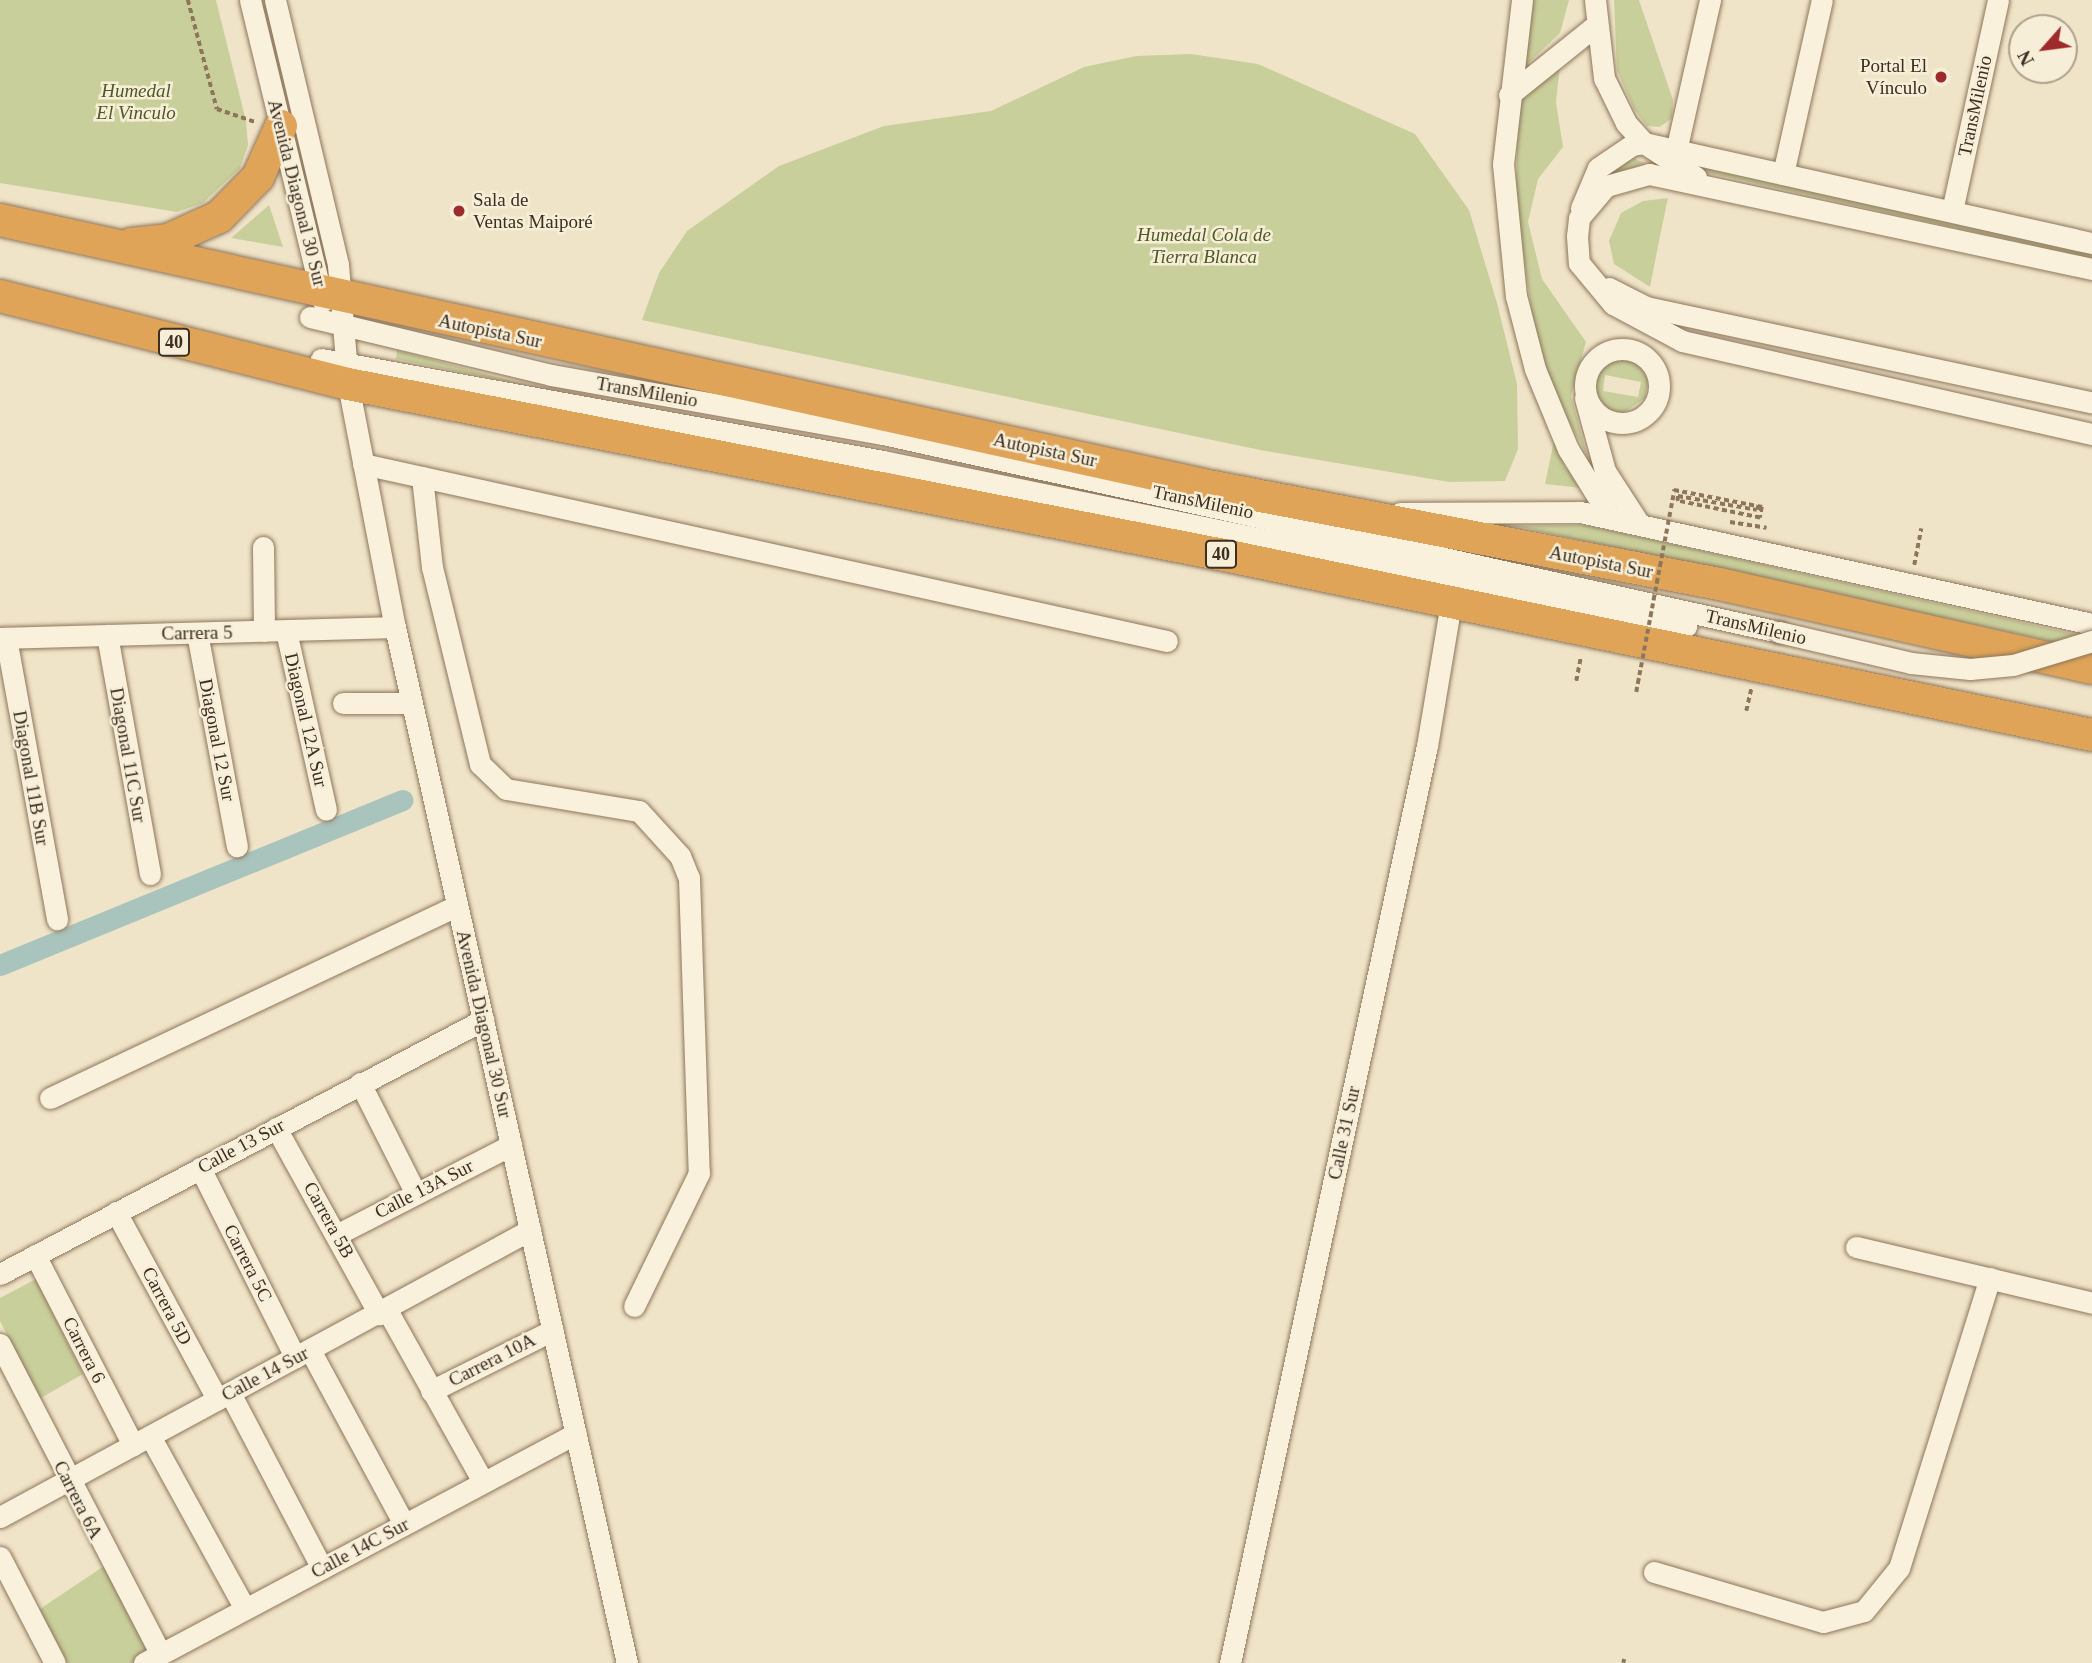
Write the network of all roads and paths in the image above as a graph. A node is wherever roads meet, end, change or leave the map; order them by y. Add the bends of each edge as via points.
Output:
1 (188, 0) edge
2 (250, 0) edge
3 (275, 0) edge
4 (1522, 0) edge
5 (1595, 0) edge
6 (1710, 0) edge
7 (1822, 0) edge
8 (1998, 0) edge
9 (1596, 25) junction
10 (1509, 94) junction
11 (263, 123) junction
12 (1644, 142) junction
13 (1676, 151) junction
14 (1783, 174) junction
15 (1706, 183) junction
16 (1952, 211) junction
17 (1579, 218) junction
18 (0, 219) edge
19 (2092, 243) edge
20 (117, 246) junction
21 (2092, 269) edge
22 (0, 296) edge
23 (329, 312) junction
24 (339, 367) junction
25 (1585, 390) dead end
26 (2092, 403) edge
27 (2092, 434) edge
28 (363, 464) junction
29 (422, 477) junction
30 (1759, 503) dead end
31 (1354, 514) junction
32 (1610, 517) junction
33 (1640, 525) junction
34 (1921, 529) dead end
35 (263, 547) dead end
36 (1913, 568) dead end
37 (1451, 602) junction
38 (2087, 619) edge
39 (395, 627) junction
40 (264, 631) junction
41 (286, 631) junction
42 (197, 633) junction
43 (107, 635) junction
44 (3, 638) edge
45 (1779, 639) junction
46 (1167, 641) dead end
47 (2092, 641) edge
48 (1581, 652) dead end
49 (2092, 654) edge
50 (2092, 668) edge
51 (1576, 681) dead end
52 (1752, 688) dead end
53 (1636, 692) dead end
54 (343, 703) dead end
55 (412, 703) junction
56 (1746, 711) dead end
57 (2092, 735) edge
58 (326, 810) dead end
59 (237, 846) dead end
60 (150, 874) dead end
61 (457, 906) junction
62 (57, 919) dead end
63 (483, 1020) junction
64 (360, 1083) junction
65 (50, 1098) dead end
66 (276, 1128) junction
67 (511, 1145) junction
68 (200, 1168) junction
69 (414, 1190) junction
70 (116, 1212) junction
71 (530, 1230) junction
72 (338, 1234) junction
73 (1856, 1247) dead end
74 (35, 1255) junction
75 (0, 1274) edge
76 (1990, 1279) junction
77 (2092, 1303) edge
78 (634, 1306) dead end
79 (383, 1312) junction
80 (553, 1330) junction
81 (0, 1344) edge
82 (302, 1354) junction
83 (431, 1391) junction
84 (223, 1396) junction
85 (576, 1433) junction
86 (142, 1441) junction
87 (68, 1480) junction
88 (482, 1482) junction
89 (0, 1517) edge
90 (404, 1524) junction
91 (0, 1557) edge
92 (322, 1568) junction
93 (1654, 1572) dead end
94 (245, 1609) junction
95 (153, 1659) edge
96 (55, 1663) edge
97 (627, 1663) edge
98 (1230, 1663) edge

1 - 11 path via 217,109
2 - 11 street, Avenida Diagonal 30 Sur
3 - 23 street, Avenida Diagonal 30 Sur
4 - 10 street
5 - 9 street
6 - 13 street
7 - 14 street
8 - 16 street, TransMilenio
9 - 10 street
9 - 12 street via 1608,89
10 - 32 street via 1504,205 1516,296 1535,369 1563,439
11 - 20 highway via 258,177 219,217 169,240
11 - 23 street, Avenida Diagonal 30 Sur
12 - 13 street
12 - 15 street
12 - 17 street via 1620,149 1598,168
13 - 14 street
14 - 16 street
15 - 17 street via 1628,177 1606,186
15 - 21 street
16 - 19 street
17 - 26 street via 1596,273 1623,298 1646,307
17 - 27 street via 1580,263 1613,304 1652,330
18 - 20 highway, Autopista Sur
20 - 23 highway, Autopista Sur
22 - 24 highway, 40
23 - 24 street, Avenida Diagonal 30 Sur
23 - 31 highway, Autopista Sur
23 - 45 street, TransMilenio via 551,375 883,433
24 - 28 street, Avenida Diagonal 30 Sur
24 - 37 highway, 40
24 - 45 street, TransMilenio via 910,466
25 - 33 street via 1595,447
28 - 29 street
28 - 39 street, Avenida Diagonal 30 Sur
29 - 46 street
29 - 78 street via 432,567 480,764 506,789 639,811 680,856 689,878 699,1174
30 - 53 path, bridge via 1757,510 1678,496 1677,502 1760,517 1762,507 1674,490
31 - 32 street via 1537,509
31 - 50 highway, Autopista Sur via 1719,584
32 - 33 street
33 - 38 street
34 - 36 path
35 - 40 street
37 - 57 highway, 40
37 - 98 street, Calle 31 Sur via 1437,749
39 - 41 street, Carrera 5
39 - 55 street, Avenida Diagonal 30 Sur
40 - 41 street, Carrera 5
40 - 42 street, Carrera 5
41 - 58 street, Diagonal 12A Sur
42 - 43 street, Carrera 5
42 - 59 street, Diagonal 12 Sur
43 - 44 street, Carrera 5
43 - 60 street, Diagonal 11C Sur
44 - 62 street, Diagonal 11B Sur
45 - 47 street, TransMilenio, bridge via 1970,669 2013,665
45 - 49 street, TransMilenio via 1906,675 1968,681 2011,677
48 - 51 path
52 - 56 path
54 - 55 street
55 - 61 street, Avenida Diagonal 30 Sur
61 - 63 street, Avenida Diagonal 30 Sur
61 - 65 street
63 - 64 street, Calle 13 Sur
63 - 67 street, Avenida Diagonal 30 Sur
64 - 66 street, Calle 13 Sur
64 - 69 street
66 - 68 street, Calle 13 Sur
66 - 72 street, Carrera 5B
67 - 69 street, Calle 13A Sur
67 - 71 street, Avenida Diagonal 30 Sur
68 - 70 street, Calle 13 Sur
68 - 82 street, Carrera 5C
69 - 72 street, Calle 13A Sur
70 - 74 street, Calle 13 Sur
70 - 84 street, Carrera 5D
71 - 79 street, Calle 14 Sur
71 - 80 street, Avenida Diagonal 30 Sur
72 - 79 street, Carrera 5B
73 - 76 street
74 - 75 street, Calle 13 Sur
74 - 86 street, Carrera 6
76 - 77 street
76 - 93 street via 1899,1569 1864,1611 1823,1622
79 - 82 street, Calle 14 Sur
79 - 83 street, Carrera 5B
80 - 83 street, Carrera 10A
80 - 85 street, Avenida Diagonal 30 Sur
81 - 87 street, Carrera 6A
82 - 84 street, Calle 14 Sur
82 - 90 street, Carrera 5C
83 - 88 street, Carrera 5B
84 - 86 street, Calle 14 Sur
84 - 92 street, Carrera 5D
85 - 88 street, Calle 14C Sur
85 - 97 street, Avenida Diagonal 30 Sur
86 - 87 street, Calle 14 Sur
86 - 94 street, Carrera 6
87 - 89 street, Calle 14 Sur
87 - 95 street, Carrera 6A
88 - 90 street, Calle 14C Sur
90 - 92 street, Calle 14C Sur
91 - 96 street
92 - 94 street, Calle 14C Sur
94 - 95 street, Calle 14C Sur

